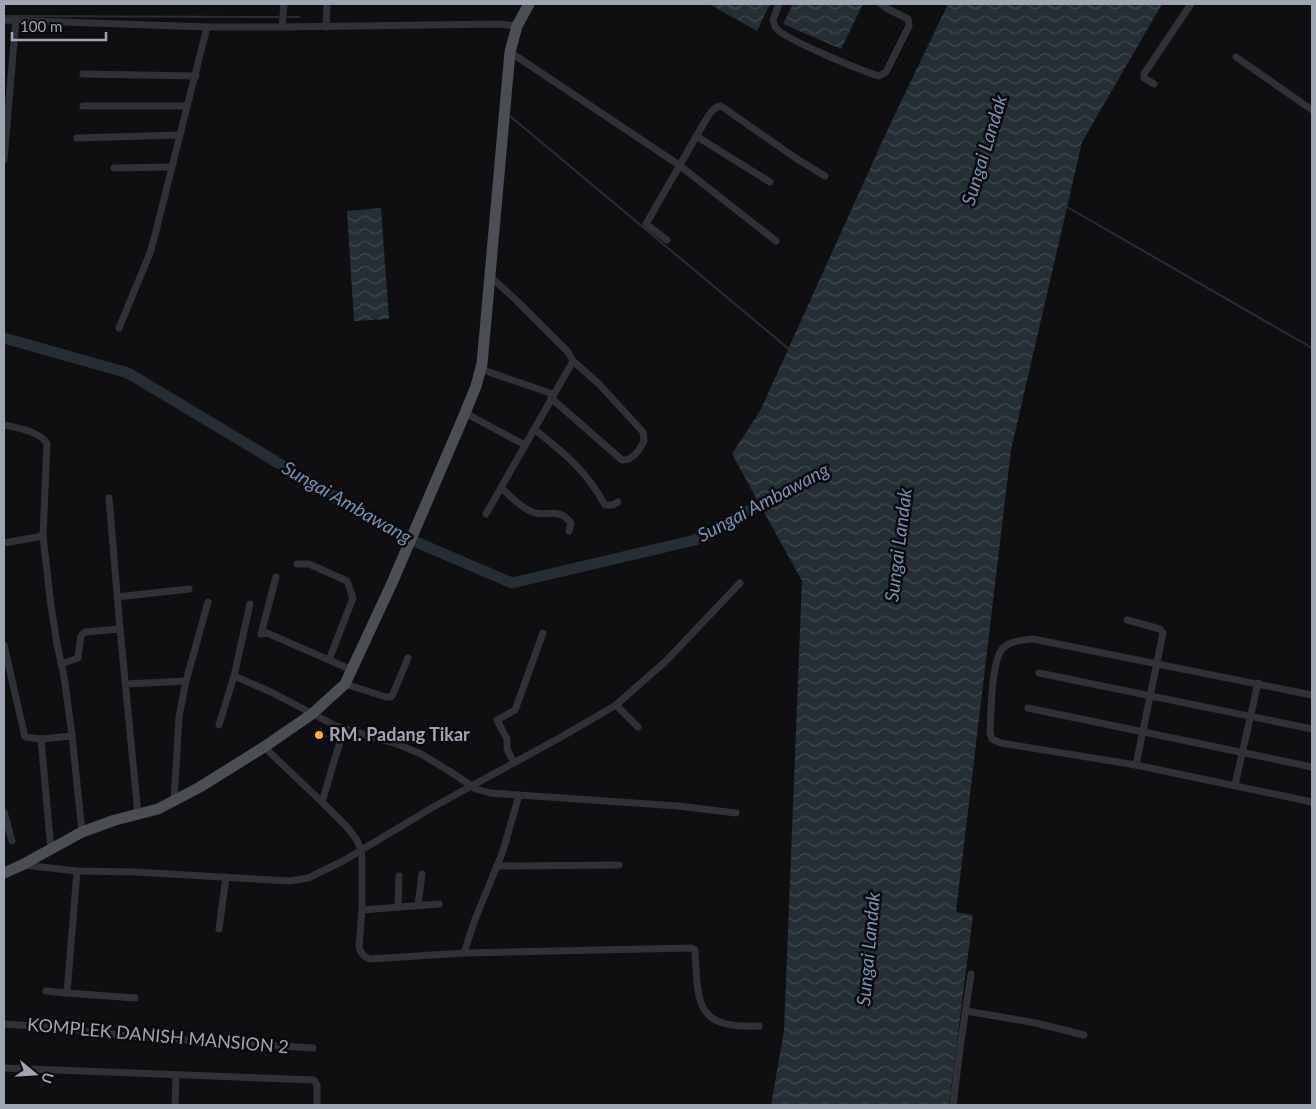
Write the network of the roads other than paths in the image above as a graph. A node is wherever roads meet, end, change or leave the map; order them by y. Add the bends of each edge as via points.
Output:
1 (284, 4) edge
2 (327, 4) edge
3 (528, 4) edge
4 (779, 4) edge
5 (881, 4) edge
6 (1191, 4) edge
7 (16, 19) junction
8 (4, 20) edge
9 (517, 26) junction
10 (207, 27) junction
11 (282, 27) junction
12 (326, 27) junction
13 (510, 52) junction
14 (1236, 57) dead end
15 (83, 74) dead end
16 (196, 76) junction
17 (1154, 84) dead end
18 (84, 106) dead end
19 (187, 106) junction
20 (1312, 110) edge
21 (179, 135) junction
22 (696, 136) junction
23 (77, 138) dead end
24 (4, 159) edge
25 (679, 165) junction
26 (114, 168) dead end
27 (171, 168) junction
28 (824, 176) dead end
29 (770, 182) dead end
30 (667, 240) dead end
31 (776, 241) dead end
32 (490, 277) junction
33 (119, 328) dead end
34 (573, 361) junction
35 (480, 369) junction
36 (552, 396) junction
37 (465, 413) junction
38 (4, 425) edge
39 (534, 429) junction
40 (525, 445) junction
41 (501, 488) junction
42 (109, 498) dead end
43 (618, 502) dead end
44 (486, 514) dead end
45 (569, 531) dead end
46 (43, 536) junction
47 (4, 543) edge
48 (297, 564) dead end
49 (276, 577) dead end
50 (740, 582) dead end
51 (189, 589) dead end
52 (117, 596) junction
53 (208, 602) dead end
54 (250, 604) dead end
55 (1127, 620) dead end
56 (120, 629) junction
57 (543, 633) dead end
58 (4, 645) edge
59 (408, 658) dead end
60 (329, 660) junction
61 (1157, 663) junction
62 (61, 664) junction
63 (352, 670) junction
64 (1039, 673) dead end
65 (234, 676) junction
66 (186, 681) junction
67 (1258, 683) junction
68 (126, 684) junction
69 (345, 684) junction
70 (1150, 695) junction
71 (1312, 695) edge
72 (616, 705) junction
73 (1028, 708) dead end
74 (312, 714) junction
75 (1250, 716) junction
76 (219, 725) dead end
77 (638, 727) dead end
78 (344, 728) junction
79 (1312, 729) edge
80 (1142, 731) junction
81 (72, 736) junction
82 (41, 739) junction
83 (264, 747) junction
84 (1242, 752) junction
85 (514, 763) junction
86 (1136, 765) junction
87 (1312, 767) edge
88 (1235, 785) junction
89 (472, 786) junction
90 (519, 795) junction
91 (174, 801) junction
92 (322, 802) junction
93 (1312, 802) edge
94 (4, 812) edge
95 (736, 813) dead end
96 (138, 814) junction
97 (82, 832) junction
98 (12, 841) dead end
99 (51, 850) junction
100 (361, 850) junction
101 (22, 865) junction
102 (620, 865) dead end
103 (497, 866) junction
104 (76, 871) junction
105 (4, 873) edge
106 (422, 874) dead end
107 (399, 876) dead end
108 (226, 877) junction
109 (439, 904) dead end
110 (418, 905) junction
111 (398, 907) junction
112 (362, 910) junction
113 (219, 929) dead end
114 (464, 953) junction
115 (971, 974) dead end
116 (46, 991) dead end
117 (67, 993) junction
118 (135, 998) dead end
119 (966, 1011) junction
120 (4, 1024) edge
121 (759, 1026) dead end
122 (1084, 1036) dead end
123 (313, 1048) dead end
124 (4, 1068) edge
125 (176, 1075) junction
126 (175, 1105) edge
127 (317, 1105) edge
128 (956, 1105) edge

1 - 11 street
2 - 12 street
3 - 9 main road
4 - 5 street via 773,20 776,29 795,41 879,76 886,72 909,26 908,18
6 - 17 street via 1144,74 1144,78
7 - 8 street
7 - 10 street
7 - 24 street
9 - 12 street
9 - 13 main road
10 - 11 street
10 - 16 street
11 - 12 street
13 - 25 street
13 - 32 main road
14 - 20 street
15 - 16 street
16 - 19 street
18 - 19 street
19 - 21 street
21 - 23 street
21 - 27 street
22 - 25 street
22 - 28 street via 714,108 721,106
22 - 29 street
25 - 30 street via 646,224
25 - 31 street
26 - 27 street
27 - 33 street via 150,253
32 - 34 street via 568,352
32 - 35 main road
34 - 36 street
34 - 36 street via 643,432 642,445 629,460 622,460
35 - 36 street
35 - 37 main road
36 - 39 street
37 - 40 street
37 - 63 main road
38 - 46 street via 33,433 47,443
39 - 40 street
39 - 43 street via 581,470 605,505 613,506
40 - 41 street
41 - 44 street
41 - 45 street via 531,512 563,516 571,524
42 - 52 street
46 - 47 street
46 - 62 street
48 - 60 street via 309,564 347,581 353,598
49 - 60 street via 261,634 267,633
50 - 72 street via 662,666
51 - 52 street
52 - 56 street
53 - 66 street
54 - 65 street
55 - 61 street via 1162,630
56 - 62 street via 85,632 81,636 78,658
56 - 68 street
57 - 85 street via 515,710 497,720
58 - 82 street via 24,735
59 - 69 street via 391,697
60 - 63 street
61 - 67 street
61 - 70 street
61 - 86 street via 1033,639 1005,646 997,659 992,690 992,739
62 - 81 street
63 - 69 main road
64 - 70 street
65 - 74 street
65 - 76 street
66 - 68 street
66 - 91 street via 179,717
67 - 71 street
67 - 75 street
68 - 96 street
69 - 74 main road
70 - 75 street
70 - 80 street
72 - 77 street
72 - 85 street
73 - 80 street
74 - 78 street
74 - 83 main road
75 - 79 street
75 - 84 street
78 - 89 street via 421,754
78 - 92 street
80 - 84 street
80 - 86 street
81 - 82 street
81 - 97 street
82 - 99 street
83 - 91 main road
83 - 92 street
84 - 87 street
84 - 88 street
85 - 89 street
86 - 88 street
88 - 93 street
89 - 90 street via 482,792
89 - 100 street
90 - 95 street
90 - 103 street
91 - 96 main road
92 - 100 street via 352,832
94 - 98 street
96 - 97 main road
97 - 99 main road
99 - 101 main road
100 - 108 street via 299,881
100 - 112 street
101 - 104 street
101 - 105 main road
102 - 103 street
103 - 114 street
104 - 108 street
104 - 117 street
106 - 110 street
107 - 111 street
108 - 113 street
109 - 110 street
110 - 111 street
111 - 112 street
112 - 114 street via 359,950 366,958
114 - 121 street via 691,948 695,950 696,984 704,1011 724,1024
115 - 119 street
116 - 117 street
117 - 118 street
119 - 122 street via 1036,1023
119 - 128 street
120 - 123 street, KOMPLEK DANISH MANSION 2
124 - 125 street
125 - 126 street
125 - 127 street via 312,1080 317,1085

